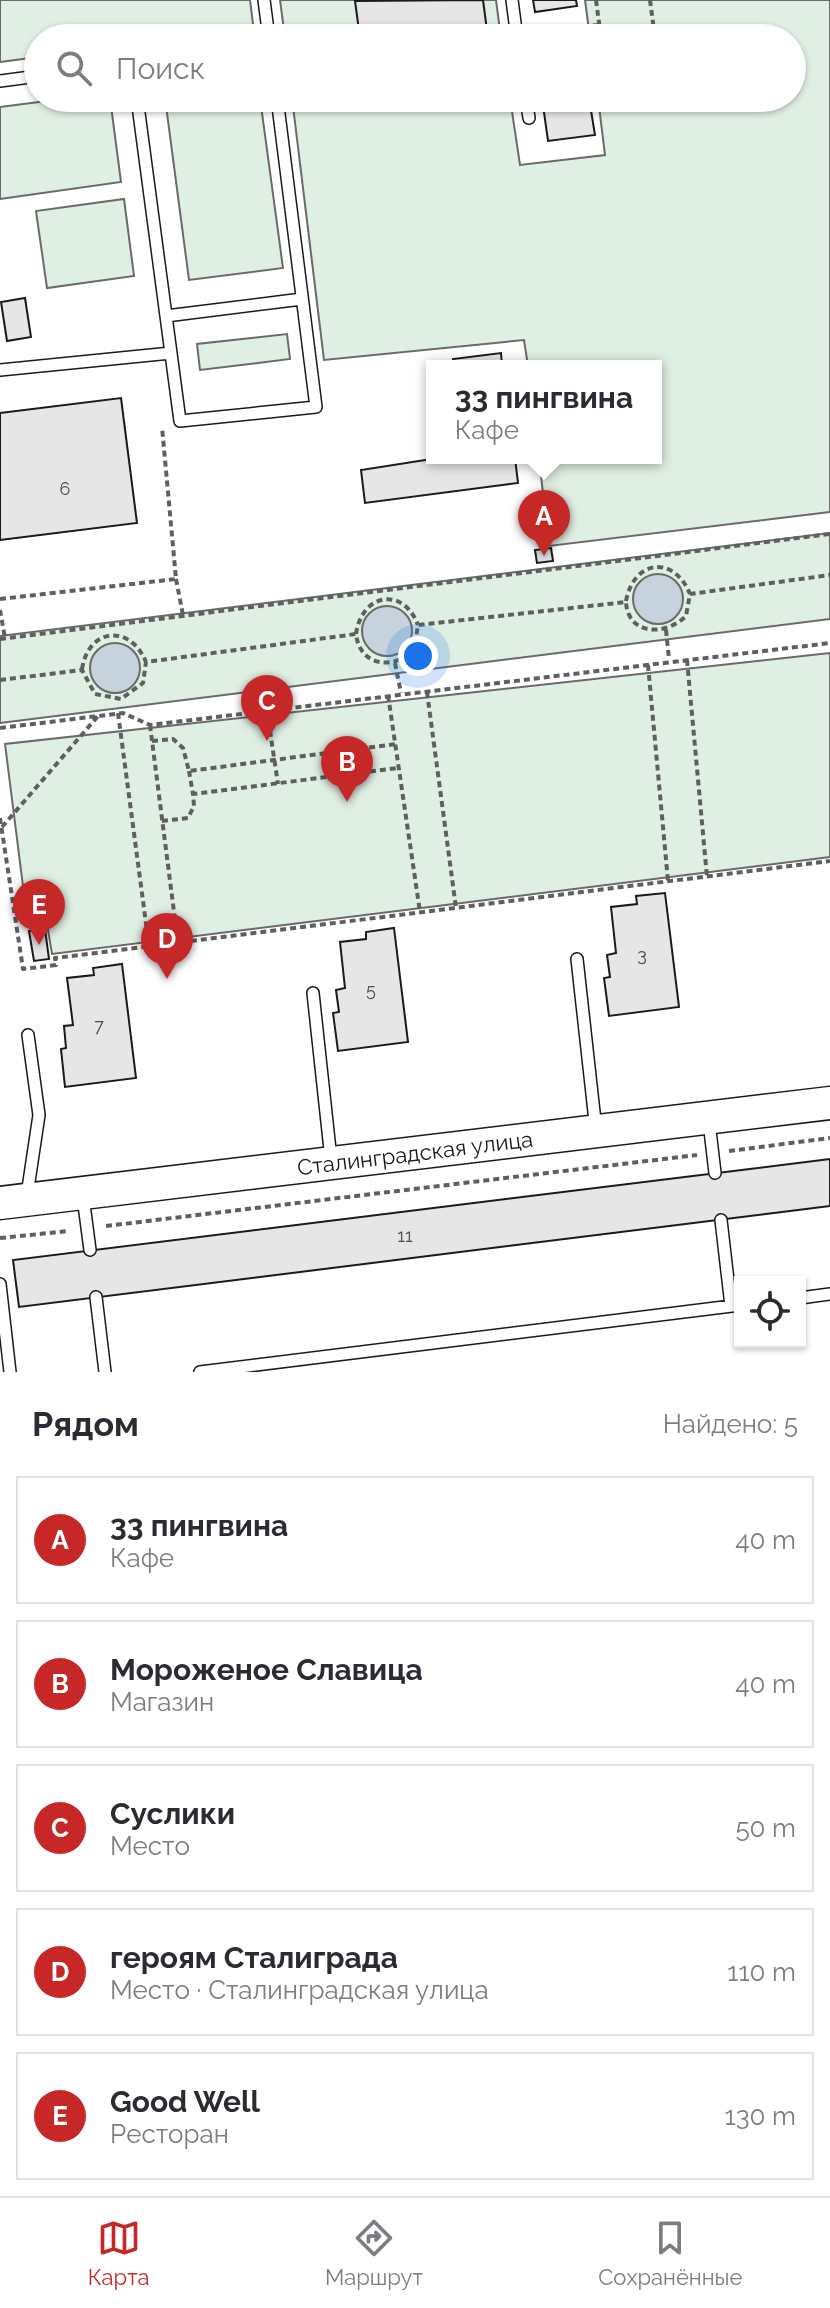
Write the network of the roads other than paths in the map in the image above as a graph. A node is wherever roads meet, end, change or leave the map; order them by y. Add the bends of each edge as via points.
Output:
1 (264, 0) edge
2 (512, 0) edge
3 (267, 24) edge
4 (516, 24) edge
5 (24, 78) edge
6 (0, 81) edge
7 (139, 112) edge
8 (279, 112) edge
9 (528, 112) edge
10 (529, 118) dead end
11 (302, 299) junction
12 (166, 316) junction
13 (171, 353) junction
14 (0, 370) edge
15 (577, 959) dead end
16 (313, 993) dead end
17 (28, 1035) dead end
18 (830, 1103) edge
19 (709, 1117) junction
20 (596, 1131) junction
21 (332, 1163) junction
22 (715, 1173) dead end
23 (83, 1193) junction
24 (13, 1201) edge
25 (721, 1220) dead end
26 (90, 1250) dead end
27 (0, 1284) edge
28 (830, 1294) edge
29 (734, 1295) edge
30 (96, 1297) dead end
31 (806, 1297) edge
32 (734, 1306) edge
33 (10, 1372) edge
34 (105, 1372) edge
35 (200, 1372) edge

1 - 3 lane
2 - 4 lane
5 - 6 lane
7 - 12 lane
8 - 11 lane
9 - 10 lane
11 - 12 lane
11 - 13 lane via 316,407 180,421
12 - 13 lane
13 - 14 lane
15 - 20 lane
16 - 21 lane
17 - 24 lane via 39,1115
18 - 19 street, Сталинградская улица
19 - 20 street, Сталинградская улица
19 - 22 lane
20 - 21 street, Сталинградская улица
21 - 23 street, Сталинградская улица
23 - 24 street, Сталинградская улица
23 - 26 lane
25 - 29 lane
27 - 33 lane
28 - 31 lane
30 - 34 lane
32 - 35 lane

